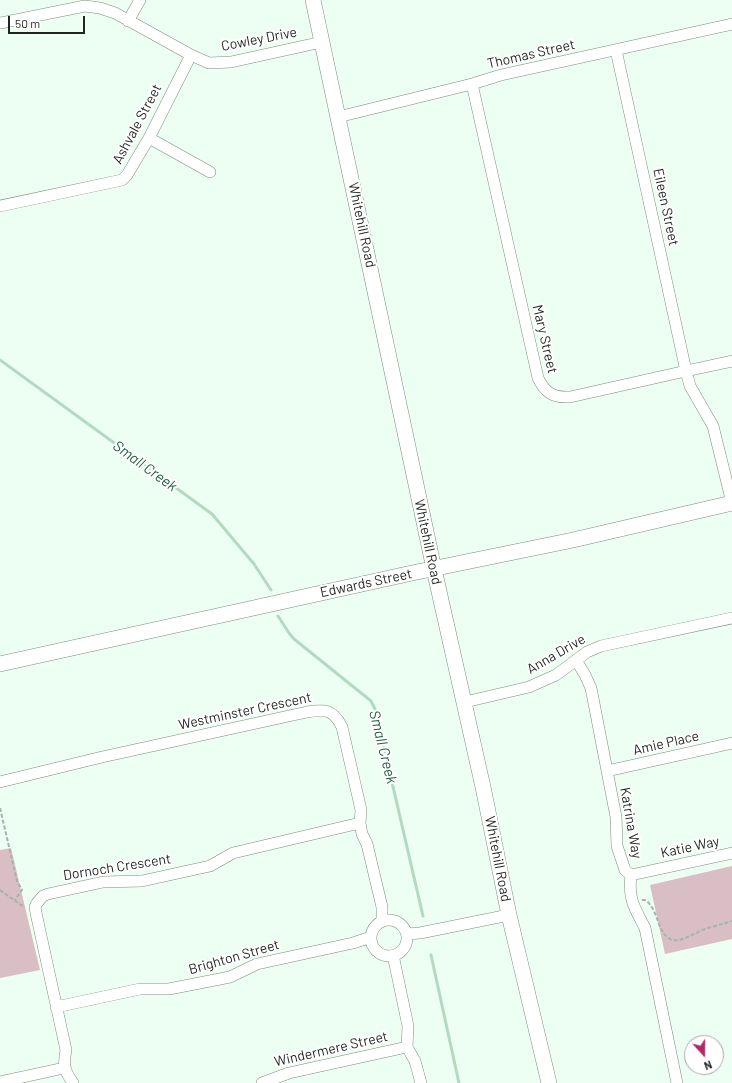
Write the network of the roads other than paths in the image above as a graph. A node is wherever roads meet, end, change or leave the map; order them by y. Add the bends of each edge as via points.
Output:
1 (140, 0) edge
2 (313, 0) edge
3 (128, 21) junction
4 (0, 23) edge
5 (732, 24) edge
6 (322, 42) junction
7 (616, 50) junction
8 (190, 55) junction
9 (472, 84) junction
10 (338, 118) junction
11 (149, 138) junction
12 (210, 172) dead end
13 (0, 206) edge
14 (732, 361) edge
15 (686, 371) junction
16 (732, 503) edge
17 (434, 568) junction
18 (732, 618) edge
19 (576, 660) junction
20 (0, 664) edge
21 (465, 702) junction
22 (732, 743) edge
23 (607, 771) junction
24 (0, 782) edge
25 (360, 823) junction
26 (732, 853) edge
27 (632, 875) junction
28 (509, 915) junction
29 (382, 921) junction
30 (406, 934) junction
31 (371, 938) junction
32 (393, 955) junction
33 (56, 1007) junction
34 (407, 1047) junction
35 (64, 1068) junction
36 (0, 1082) edge
37 (73, 1083) edge
38 (262, 1083) edge
39 (421, 1083) edge
40 (549, 1083) edge
41 (676, 1083) edge

1 - 3 street
2 - 6 street, Whitehill Road
3 - 4 street, Cowley Drive via 115,13 85,6
3 - 8 street, Cowley Drive
5 - 7 street, Thomas Street
6 - 8 street, Cowley Drive via 231,62 209,62
6 - 10 street, Whitehill Road
7 - 9 street, Thomas Street via 501,75
7 - 15 street, Eileen Street
8 - 11 street, Ashvale Street
9 - 10 street, Thomas Street
9 - 15 street, Mary Street via 541,385 552,395 560,398
10 - 17 street, Whitehill Road
11 - 12 street
11 - 13 street, Ashvale Street via 122,180
14 - 15 street
15 - 16 street via 690,386 713,426
16 - 17 street, Edwards Street via 573,540
17 - 20 street, Edwards Street
17 - 21 street, Whitehill Road
18 - 19 street, Anna Drive via 601,646
19 - 21 street, Anna Drive via 556,675 529,687
19 - 23 street, Katrina Way via 591,688
21 - 28 street, Whitehill Road
22 - 23 street, Amie Place
23 - 27 street, Katrina Way via 616,817 617,846 625,870
24 - 25 street, Westminster Crescent via 307,712 329,711 337,717 342,726 361,810
25 - 29 street, Westminster Crescent via 362,834 368,844 382,907
25 - 33 street, Dornoch Crescent via 234,853 210,866 142,881 104,882 43,896 37,903 36,913
26 - 27 street, Katie Way
27 - 41 street, Katrina Way via 629,890 645,928
28 - 30 street
28 - 40 street, Whitehill Road
29 - 30 street via 395,921 404,928
29 - 31 street via 374,927
30 - 32 street via 406,944 400,952
31 - 32 street via 378,952
31 - 33 street, Brighton Street via 258,964 230,977 169,989 140,989
32 - 34 street via 408,1026
33 - 35 street, Dornoch Crescent via 66,1050
34 - 38 street, Windermere Street via 289,1073
34 - 39 street via 415,1061
35 - 36 street
35 - 37 street

